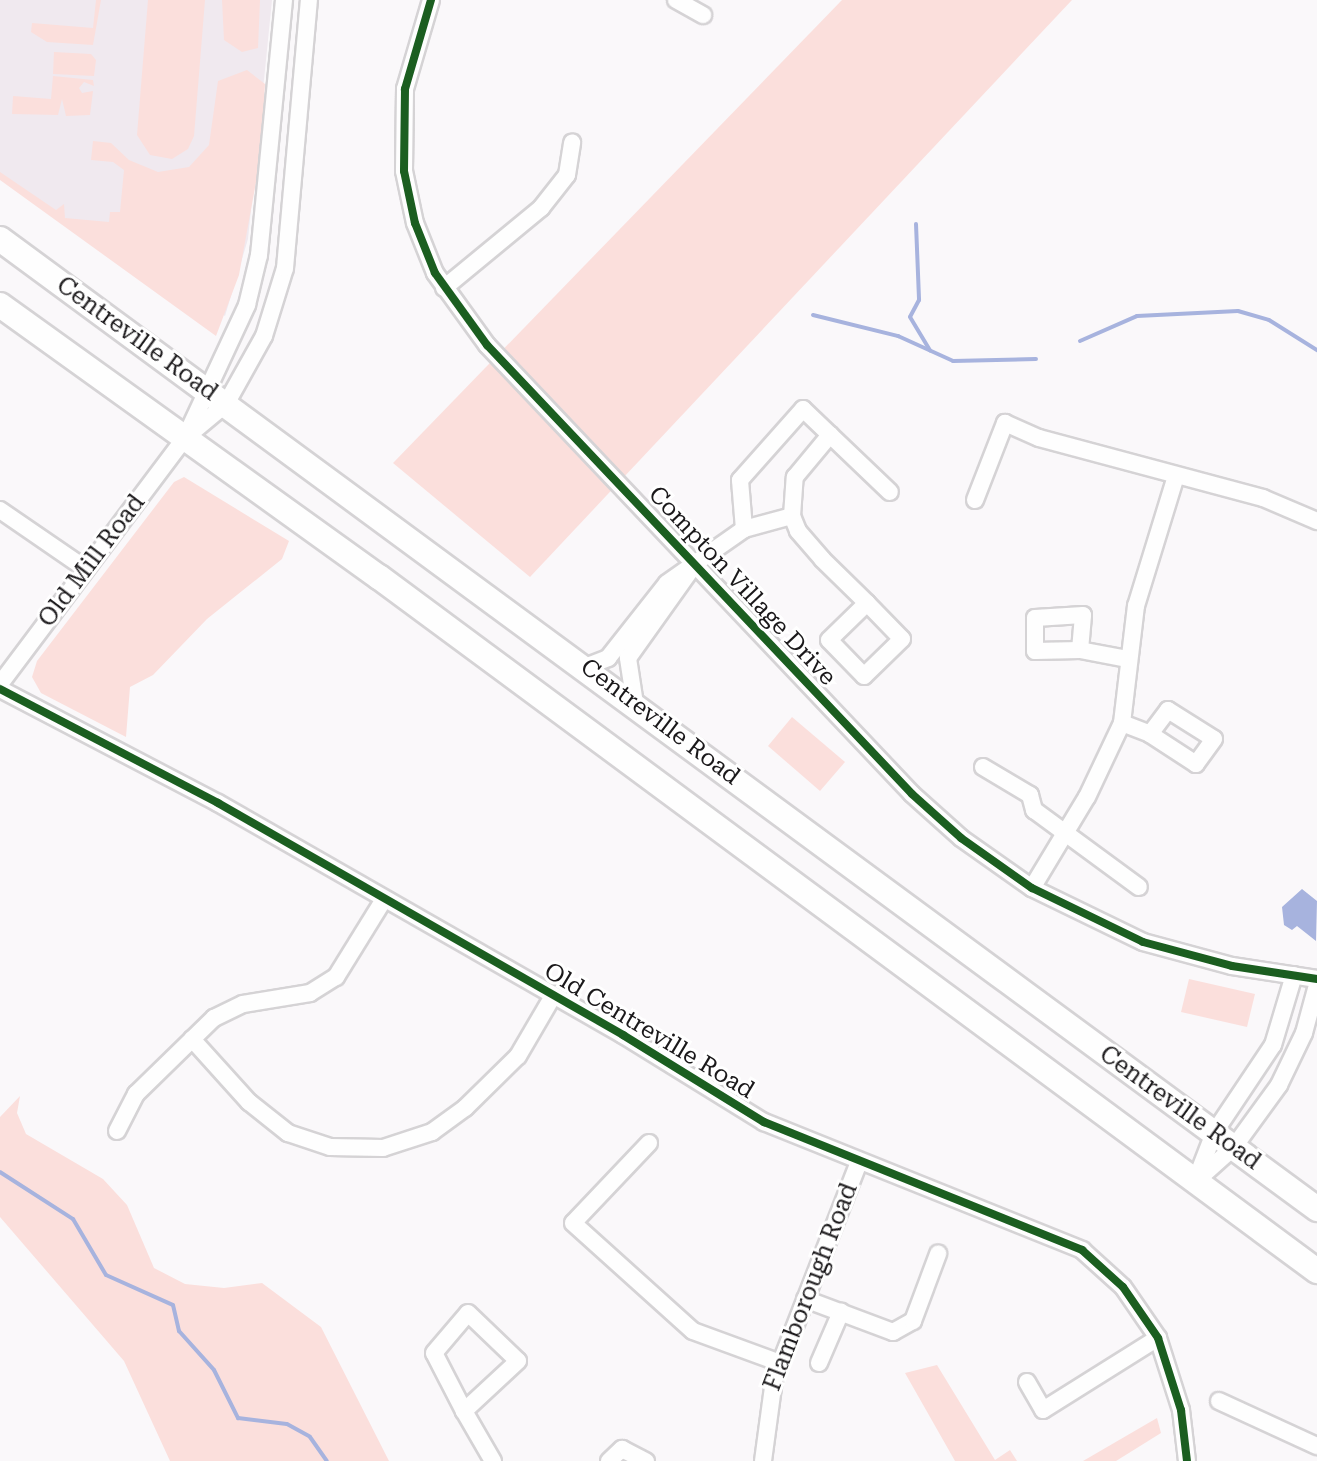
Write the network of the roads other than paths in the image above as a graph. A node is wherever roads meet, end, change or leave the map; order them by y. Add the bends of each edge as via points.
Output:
1 (284, 0) edge
2 (309, 0) edge
3 (431, 0) edge
4 (676, 0) edge
5 (703, 15) dead end
6 (572, 142) dead end
7 (0, 239) edge
8 (444, 288) junction
9 (0, 305) edge
10 (205, 389) junction
11 (226, 404) junction
12 (830, 435) junction
13 (185, 438) junction
14 (1176, 476) junction
15 (890, 492) dead end
16 (975, 500) dead end
17 (0, 510) edge
18 (792, 516) junction
19 (1317, 521) edge
20 (744, 529) junction
21 (694, 565) junction
22 (86, 569) junction
23 (867, 603) junction
24 (1080, 650) dead end
25 (1128, 659) junction
26 (585, 667) junction
27 (0, 687) edge
28 (635, 704) junction
29 (1122, 723) junction
30 (1150, 734) dead end
31 (983, 767) dead end
32 (1065, 829) junction
33 (1139, 887) dead end
34 (1032, 888) junction
35 (383, 901) junction
36 (1294, 975) junction
37 (1317, 979) edge
38 (1317, 985) edge
39 (553, 996) junction
40 (192, 1039) junction
41 (117, 1131) dead end
42 (1214, 1133) junction
43 (649, 1143) dead end
44 (1234, 1147) junction
45 (859, 1162) junction
46 (1195, 1182) junction
47 (1317, 1209) edge
48 (938, 1254) dead end
49 (1317, 1271) edge
50 (805, 1299) junction
51 (841, 1312) junction
52 (1158, 1338) junction
53 (780, 1363) junction
54 (819, 1363) dead end
55 (1027, 1382) dead end
56 (1219, 1401) dead end
57 (464, 1411) junction
58 (1317, 1446) edge
59 (493, 1461) edge
60 (609, 1461) edge
61 (646, 1461) edge
62 (763, 1461) edge
63 (1187, 1461) edge

1 - 10 street via 259,255 243,314
2 - 11 street via 285,268 264,336
3 - 8 street, Compton Village Drive via 409,64 402,141 415,223
4 - 5 street
6 - 8 street via 567,175 541,208
7 - 10 highway, Centreville Road
8 - 21 street, Compton Village Drive via 487,345
9 - 13 highway, Centreville Road
10 - 11 highway, Centreville Road
10 - 13 street
11 - 13 street
11 - 26 highway, Centreville Road
12 - 15 street
12 - 18 street via 795,477
12 - 20 street via 803,409 749,465 738,494
13 - 22 street, Old Mill Road
13 - 46 highway, Centreville Road
14 - 16 street via 1039,438 1005,423
14 - 19 street via 1263,498
14 - 25 street via 1151,546
17 - 22 street
18 - 20 street
18 - 23 street via 814,550
20 - 21 street
21 - 26 street via 661,589 603,662
21 - 28 street via 628,658
21 - 34 street, Compton Village Drive via 912,794 961,838
22 - 27 street, Old Mill Road
23 - 23 street via 902,639 864,676 829,640
24 - 25 street
25 - 29 street
26 - 28 highway, Centreville Road
27 - 35 street, Old Centreville Road via 218,803
28 - 42 highway, Centreville Road
29 - 30 street
29 - 32 street via 1087,797
31 - 32 street via 1030,795 1034,810
32 - 33 street
32 - 34 street
34 - 36 street, Compton Village Drive via 1143,942 1232,966
35 - 39 street, Old Centreville Road
35 - 40 street via 340,972 325,985 296,998 232,1008
36 - 37 street, Compton Village Drive
36 - 42 street via 1273,1045
38 - 44 street via 1295,1057
39 - 40 street via 518,1056 455,1117 418,1139 383,1148 330,1147 288,1133 249,1102
39 - 45 street, Old Centreville Road via 764,1122
40 - 41 street via 136,1094
42 - 44 highway, Centreville Road
42 - 46 street
43 - 53 street via 573,1223 693,1331
44 - 46 street
44 - 47 highway, Centreville Road
45 - 50 street, Flamborough Road
45 - 52 street, Old Centreville Road via 1082,1250 1123,1287
46 - 49 highway, Centreville Road
48 - 51 street via 913,1321 893,1332
50 - 51 street
50 - 53 street, Flamborough Road
51 - 54 street
52 - 55 street via 1043,1410
52 - 63 street, Old Centreville Road via 1178,1399
53 - 62 street, Flamborough Road via 764,1427
56 - 58 street
57 - 57 street via 434,1353 468,1313 518,1361
57 - 59 street
60 - 61 street via 622,1449

